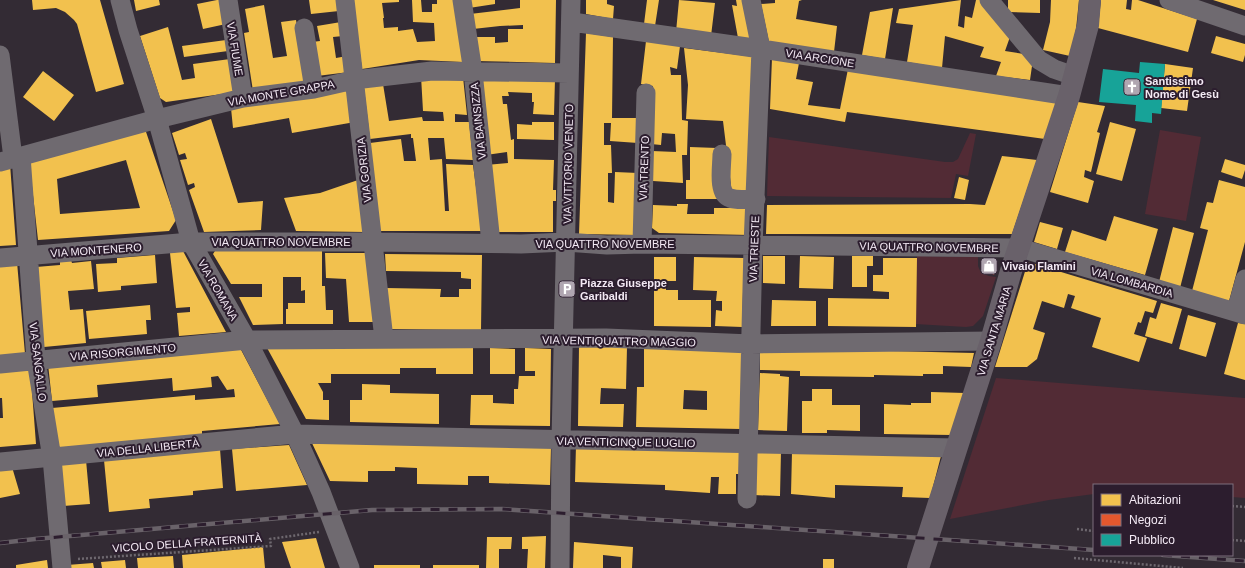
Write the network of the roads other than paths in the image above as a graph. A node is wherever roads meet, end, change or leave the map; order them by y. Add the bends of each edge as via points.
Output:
1 (120, 0) edge
2 (228, 0) edge
3 (345, 0) edge
4 (462, 0) edge
5 (572, 0) edge
6 (751, 0) edge
7 (989, 0) edge
8 (1090, 0) edge
9 (1169, 0) edge
10 (572, 22) junction
11 (1245, 26) edge
12 (304, 28) dead end
13 (761, 49) junction
14 (0, 55) edge
15 (473, 72) junction
16 (569, 73) junction
17 (354, 80) junction
18 (1072, 86) junction
19 (314, 89) junction
20 (646, 92) dead end
21 (243, 98) junction
22 (157, 119) junction
23 (722, 154) dead end
24 (11, 158) edge
25 (756, 199) junction
26 (191, 242) junction
27 (372, 242) junction
28 (566, 242) junction
29 (491, 243) junction
30 (642, 244) junction
31 (753, 246) junction
32 (1020, 248) junction
33 (28, 255) junction
34 (0, 258) edge
35 (1245, 279) edge
36 (1241, 314) edge
37 (384, 339) junction
38 (563, 339) junction
39 (247, 340) junction
40 (991, 341) junction
41 (751, 344) junction
42 (36, 360) junction
43 (0, 364) edge
44 (295, 434) junction
45 (561, 440) junction
46 (749, 444) junction
47 (956, 448) junction
48 (52, 458) junction
49 (0, 462) edge
50 (747, 499) dead end
51 (62, 564) edge
52 (918, 566) edge
53 (350, 568) edge
54 (560, 568) edge

1 - 22 street, VIA ROMANA
2 - 21 street, VIA FIUME
3 - 17 street, VIA GORIZIA
4 - 15 street, VIA BAINSIZZA
5 - 10 street, VIA VITTORIO VENETO
6 - 13 street, VIA TRIESTE
7 - 18 street via 1039,60 1054,69
8 - 18 main road, VIA SANTA MARIA via 1088,25
9 - 11 street
10 - 13 street, VIA ARCIONE
10 - 16 street, VIA VITTORIO VENETO
12 - 19 street, VIA MONTE GRAPPA
13 - 18 street, VIA ARCIONE
13 - 25 street, VIA TRIESTE
14 - 24 street, VIA SANGALLO
15 - 16 street, VIA MONTE GRAPPA
15 - 17 street, VIA MONTE GRAPPA via 432,71
15 - 29 street, VIA BAINSIZZA
16 - 28 street, VIA VITTORIO VENETO
17 - 19 street, VIA MONTE GRAPPA
17 - 27 street, VIA GORIZIA
18 - 32 main road, VIA SANTA MARIA
19 - 21 street, VIA MONTE GRAPPA
20 - 30 street, VIA TRENTO
21 - 22 street, VIA MONTE GRAPPA
22 - 24 street, VIA MONTE GRAPPA
22 - 26 street, VIA ROMANA
23 - 25 street, VIA TRIESTE via 722,192 725,196 735,199
24 - 33 street, VIA SANGALLO
25 - 31 street, VIA TRIESTE
26 - 27 street, VIA QUATTRO NOVEMBRE
26 - 33 street, VIA MONTENERO
26 - 39 street, VIA ROMANA
27 - 29 street, VIA QUATTRO NOVEMBRE
27 - 37 street, VIA GORIZIA
28 - 29 street, VIA QUATTRO NOVEMBRE
28 - 30 street, VIA QUATTRO NOVEMBRE
28 - 38 street, VIA VITTORIO VENETO
30 - 31 street, VIA QUATTRO NOVEMBRE
31 - 32 street, VIA QUATTRO NOVEMBRE
31 - 41 street, VIA TRIESTE
32 - 36 street, VIA LOMBARDIA
32 - 40 main road, VIA SANTA MARIA
33 - 34 street, VIA MONTENERO
33 - 42 street, VIA SANGALLO
35 - 36 street
37 - 38 street, VIA VENTIQUATTRO MAGGIO
37 - 39 street, VIA VENTIQUATTRO MAGGIO
38 - 41 street, VIA VENTIQUATTRO MAGGIO via 606,338
38 - 45 street, VIA VITTORIO VENETO
39 - 42 street, VIA RISORGIMENTO
39 - 44 street, VIA ROMANA
40 - 41 street, VIA VENTIQUATTRO MAGGIO
40 - 47 main road, VIA SANTA MARIA
41 - 46 street, VIA TRIESTE
42 - 43 street, VIA RISORGIMENTO
42 - 48 street, VIA SANGALLO
44 - 45 street, VIA VENTICINQUE LUGLIO
44 - 48 street, VIA DELLA LIBERTÀ
44 - 53 street, VIA ROMANA via 321,492
45 - 46 street, VIA VENTICINQUE LUGLIO
45 - 54 street, VIA VITTORIO VENETO
46 - 47 street, VIA VENTICINQUE LUGLIO
46 - 50 street, VIA TRIESTE
47 - 52 main road, VIA SANTA MARIA
48 - 49 street, VIA DELLA LIBERTÀ
48 - 51 street, VIA SANGALLO

